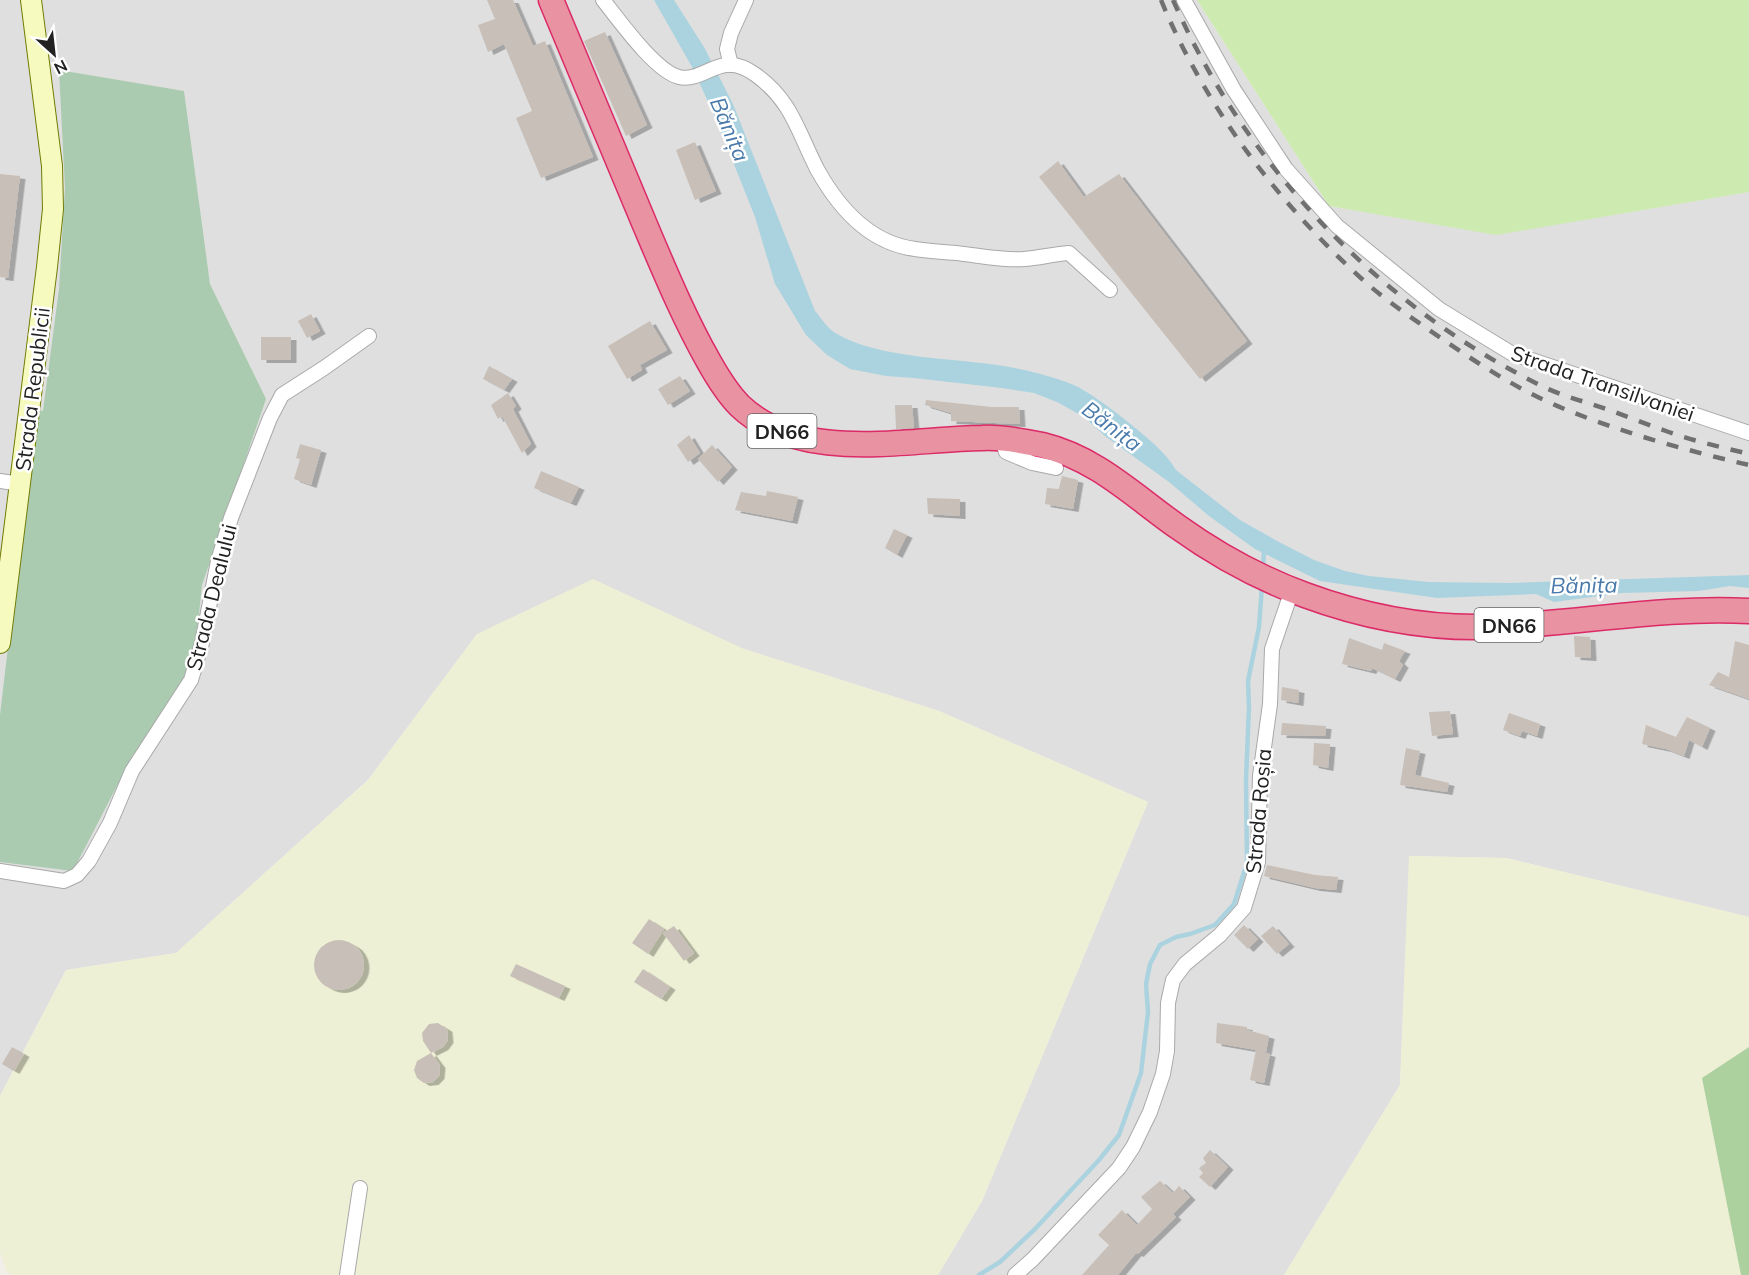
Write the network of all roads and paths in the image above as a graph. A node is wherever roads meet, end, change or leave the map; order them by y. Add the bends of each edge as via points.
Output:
1 (30, 0) edge
2 (551, 0) edge
3 (603, 0) edge
4 (746, 0) edge
5 (1184, 0) edge
6 (728, 64) junction
7 (1110, 290) dead end
8 (369, 336) dead end
9 (1749, 433) edge
10 (1001, 439) junction
11 (1056, 468) dead end
12 (0, 481) edge
13 (20, 484) junction
14 (1283, 586) junction
15 (1749, 610) edge
16 (0, 643) edge
17 (0, 872) edge
18 (360, 1188) dead end
19 (347, 1275) edge
20 (1015, 1275) edge

1 - 13 main road, Strada Republicii via 49,135 53,209
2 - 10 highway, DN66 via 670,284 718,378 737,403 752,416 788,434 826,442
3 - 6 street via 664,69 688,78
4 - 6 street via 731,33
5 - 9 street, Strada Transilvaniei via 1234,90 1286,169 1337,226 1439,309 1511,353
6 - 7 street via 753,73 776,91 788,107 828,189 862,227 913,249 1022,260 1069,253
8 - 17 street, Strada Dealului via 282,395 231,518 191,680 132,771 89,861 77,875 64,882
10 - 11 street via 1006,452 1017,458
10 - 14 highway, DN66 via 1051,448 1089,463 1205,546
12 - 13 street
13 - 16 main road, Strada Republicii
14 - 15 highway, DN66 via 1368,614 1460,626 1538,624 1683,610
14 - 20 street, Strada Roșia via 1272,649 1270,704 1260,776 1258,862 1244,908 1173,980 1163,1074 1133,1147 1119,1168
18 - 19 street

